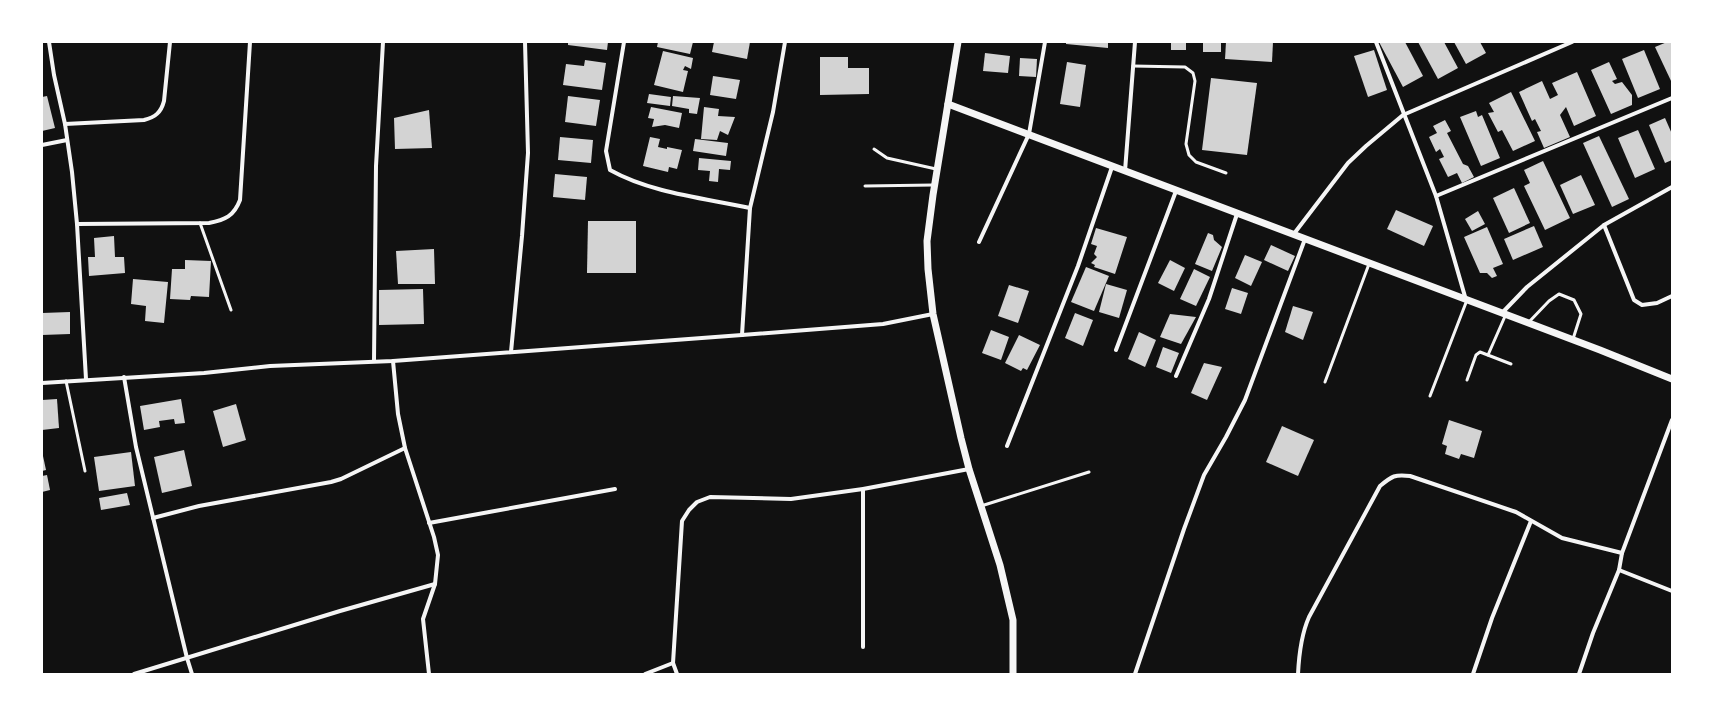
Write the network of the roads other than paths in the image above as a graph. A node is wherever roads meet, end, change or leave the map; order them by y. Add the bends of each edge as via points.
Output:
1 (49, 42) edge
2 (170, 42) edge
3 (250, 42) edge
4 (383, 42) edge
5 (525, 42) edge
6 (624, 42) edge
7 (786, 42) edge
8 (958, 42) edge
9 (1046, 42) edge
10 (1135, 42) edge
11 (1376, 42) edge
12 (1572, 42) edge
13 (1133, 66) junction
14 (1672, 98) edge
15 (948, 104) junction
16 (1404, 115) junction
17 (65, 124) junction
18 (1029, 134) junction
19 (67, 140) junction
20 (42, 144) edge
21 (874, 149) dead end
22 (1112, 166) junction
23 (938, 170) junction
24 (1125, 171) junction
25 (1226, 173) dead end
26 (935, 185) junction
27 (865, 186) dead end
28 (1672, 187) edge
29 (1176, 191) junction
30 (1436, 196) junction
31 (750, 208) junction
32 (1237, 214) junction
33 (200, 223) junction
34 (77, 224) junction
35 (1604, 225) junction
36 (1293, 235) junction
37 (1305, 239) junction
38 (979, 242) dead end
39 (1369, 263) junction
40 (1672, 296) edge
41 (1466, 300) junction
42 (231, 310) dead end
43 (933, 314) junction
44 (1504, 314) junction
45 (1528, 323) junction
46 (742, 335) junction
47 (1573, 340) junction
48 (1116, 350) dead end
49 (511, 352) junction
50 (1488, 355) junction
51 (393, 360) junction
52 (374, 362) junction
53 (1511, 364) dead end
54 (1176, 376) dead end
55 (124, 377) junction
56 (1672, 379) edge
57 (86, 380) junction
58 (1467, 380) dead end
59 (66, 381) junction
60 (1325, 382) dead end
61 (42, 383) edge
62 (1430, 396) dead end
63 (1672, 420) edge
64 (1008, 446) dead end
65 (405, 448) junction
66 (969, 468) junction
67 (85, 471) dead end
68 (1089, 472) dead end
69 (615, 489) dead end
70 (863, 489) junction
71 (981, 506) junction
72 (153, 518) junction
73 (1531, 521) junction
74 (429, 523) junction
75 (1622, 553) junction
76 (1619, 570) junction
77 (435, 584) junction
78 (1672, 591) edge
79 (863, 647) dead end
80 (187, 658) junction
81 (673, 662) junction
82 (134, 674) edge
83 (192, 674) edge
84 (429, 674) edge
85 (645, 674) edge
86 (677, 674) edge
87 (1013, 674) edge
88 (1135, 674) edge
89 (1298, 674) edge
90 (1473, 674) edge
91 (1579, 674) edge

1 - 17 street
2 - 17 street via 164,101 157,115 144,120
3 - 33 street via 240,200 233,215 209,223
4 - 52 street via 376,166
5 - 49 street via 528,153
6 - 31 street via 606,151 610,170 654,188
7 - 31 street via 773,112
8 - 15 street
9 - 18 street
10 - 13 street
11 - 16 street
12 - 16 street
13 - 24 street
13 - 25 lane via 1185,67 1194,73 1186,144 1189,155 1196,162
14 - 30 street
15 - 18 street
15 - 23 street
16 - 30 street
16 - 36 street via 1348,164
17 - 19 street
18 - 22 street
18 - 38 street
19 - 20 street
19 - 34 street
21 - 23 lane via 886,158
22 - 24 street
22 - 64 street via 1078,266
23 - 26 street
24 - 29 street
26 - 27 lane
26 - 43 street via 927,241
28 - 35 street
29 - 32 street
29 - 48 street
30 - 41 street
31 - 46 street
32 - 36 street
32 - 54 street via 1209,299
33 - 34 street
33 - 42 lane
34 - 57 street
35 - 40 street via 1634,300 1642,305 1657,303
35 - 44 street via 1527,286
36 - 37 street
37 - 39 street
37 - 88 street via 1245,400 1204,475
39 - 41 street
39 - 60 lane
41 - 44 street
41 - 62 lane
43 - 46 street via 883,324
43 - 66 street
44 - 45 street
44 - 50 lane
45 - 47 street
45 - 47 lane via 1559,294 1574,300 1581,314
46 - 49 street
47 - 56 street
49 - 51 street
50 - 53 lane
50 - 58 lane via 1480,352 1476,355
51 - 52 street
51 - 65 street via 398,414
52 - 55 street via 270,366 204,373
55 - 57 street
55 - 72 street via 136,447
57 - 59 street
59 - 61 street
59 - 67 lane
63 - 75 street
65 - 72 street via 332,482 199,506
65 - 74 street
66 - 70 street
66 - 71 street
68 - 71 lane
69 - 74 street
70 - 79 street
70 - 81 street via 791,499 710,498 697,502 682,521
71 - 87 street via 1000,565 1013,620
72 - 80 street
73 - 75 street via 1562,538
73 - 89 street via 1516,512 1410,476 1398,474 1388,478 1380,486 1309,617 1303,631
73 - 90 street via 1492,618
74 - 77 street via 438,555
75 - 76 street
76 - 78 street
76 - 91 street
77 - 80 street
77 - 84 street via 424,619
80 - 82 street
80 - 83 street
81 - 85 street
81 - 86 street

